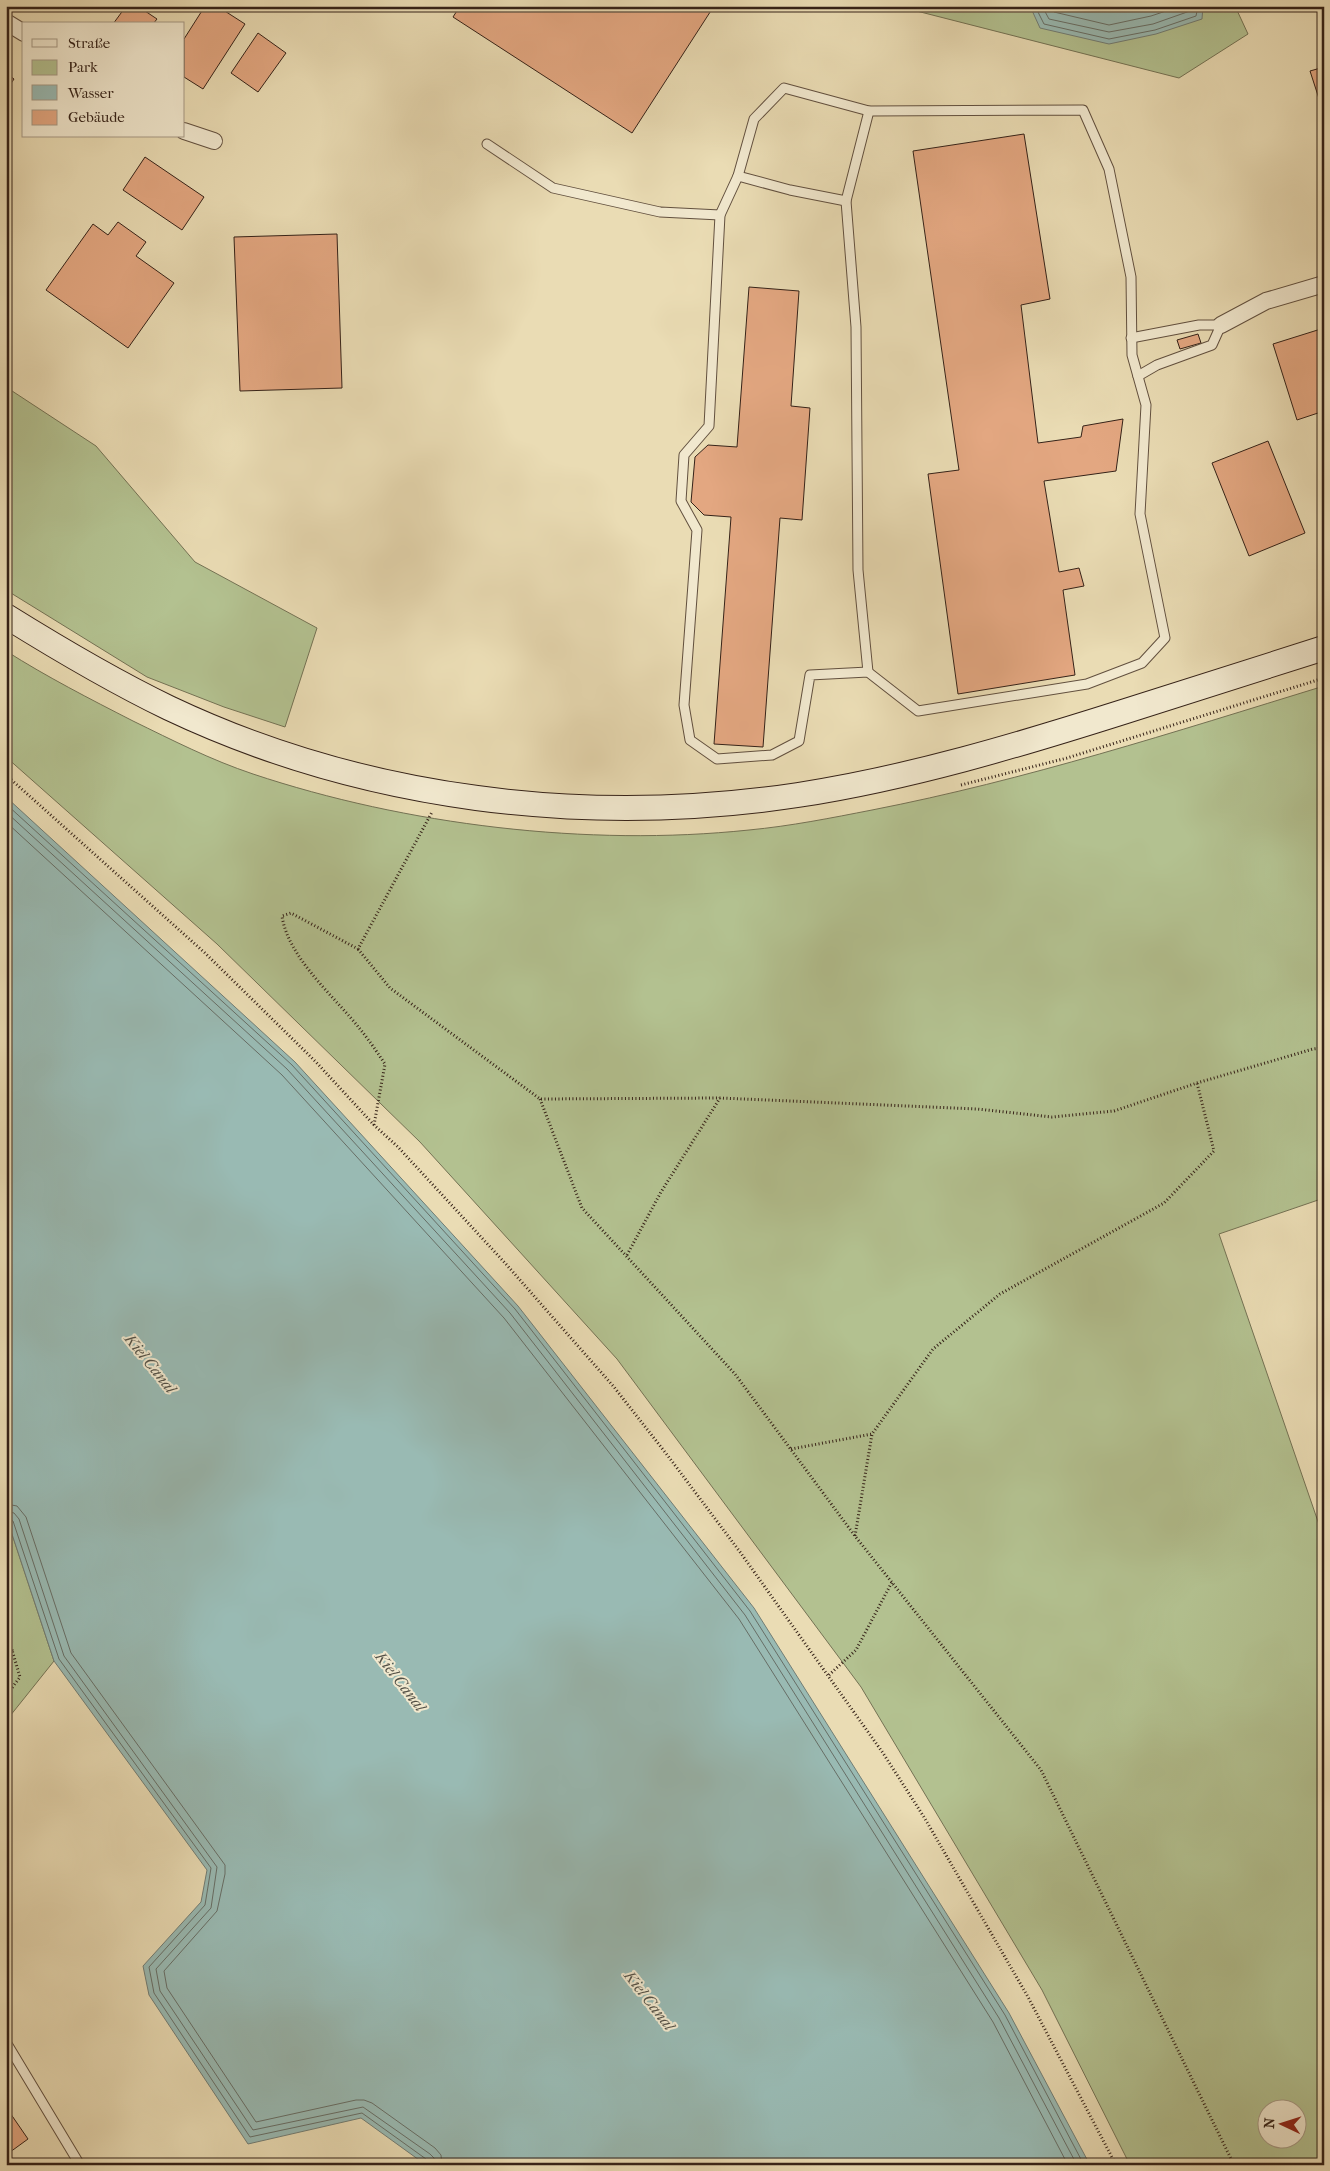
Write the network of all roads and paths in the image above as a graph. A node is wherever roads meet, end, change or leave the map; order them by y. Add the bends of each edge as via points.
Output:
1 (6, 22) edge
2 (22, 32) edge
3 (869, 111) junction
4 (185, 131) edge
5 (214, 141) dead end
6 (487, 144) dead end
7 (738, 176) junction
8 (846, 201) junction
9 (720, 215) junction
10 (1324, 284) edge
11 (1221, 325) junction
12 (1131, 338) junction
13 (1138, 376) junction
14 (6, 616) edge
15 (1324, 648) edge
16 (868, 672) junction
17 (1324, 678) edge
18 (1067, 758) dead end
19 (6, 775) edge
20 (444, 794) junction
21 (358, 948) junction
22 (1324, 1048) edge
23 (1197, 1083) junction
24 (720, 1098) junction
25 (540, 1100) junction
26 (374, 1125) junction
27 (627, 1255) junction
28 (872, 1434) junction
29 (791, 1449) junction
30 (855, 1536) junction
31 (892, 1582) junction
32 (6, 1637) edge
33 (12, 1650) junction
34 (6, 1654) edge
35 (829, 1675) junction
36 (6, 1696) edge
37 (6, 2042) edge
38 (80, 2165) edge
39 (1116, 2165) edge
40 (1234, 2165) edge

1 - 2 street
3 - 7 lane via 784,88 754,119
3 - 8 lane
3 - 12 lane via 1083,110 1109,169 1131,277
4 - 5 street
6 - 9 lane via 553,188 660,212
7 - 8 lane
7 - 9 lane
8 - 16 lane via 856,327 858,570
9 - 16 lane via 709,426 684,455 680,501 697,530 684,705 690,740 718,759 772,755 799,741 810,675
10 - 11 street via 1266,301
11 - 12 lane via 1200,325
11 - 13 lane via 1212,345 1157,365
12 - 13 lane
13 - 16 lane via 1146,405 1140,514 1165,638 1142,663 1087,684 918,711
14 - 20 main road via 72,657 188,716 257,744 336,770
15 - 20 main road via 1006,749 798,795 704,806 611,808
17 - 18 path
19 - 26 path via 205,953 316,1062
20 - 21 path
21 - 25 path via 390,988
21 - 26 path via 291,912 282,916 284,929 307,968 360,1029 385,1064
22 - 23 path
23 - 24 path via 1114,1111 1052,1117 977,1109
23 - 28 path via 1214,1151 1164,1203 1000,1294 933,1349
24 - 25 path
24 - 27 path via 661,1192
25 - 27 path via 582,1208
26 - 35 path via 505,1263 614,1388
27 - 29 path via 735,1374
28 - 29 path
28 - 30 path
29 - 30 path
30 - 31 path
31 - 35 path via 856,1650
31 - 40 path via 1041,1770
32 - 33 path
33 - 34 path
33 - 36 path via 20,1677
35 - 39 path via 924,1817 1028,1997
37 - 38 lane

